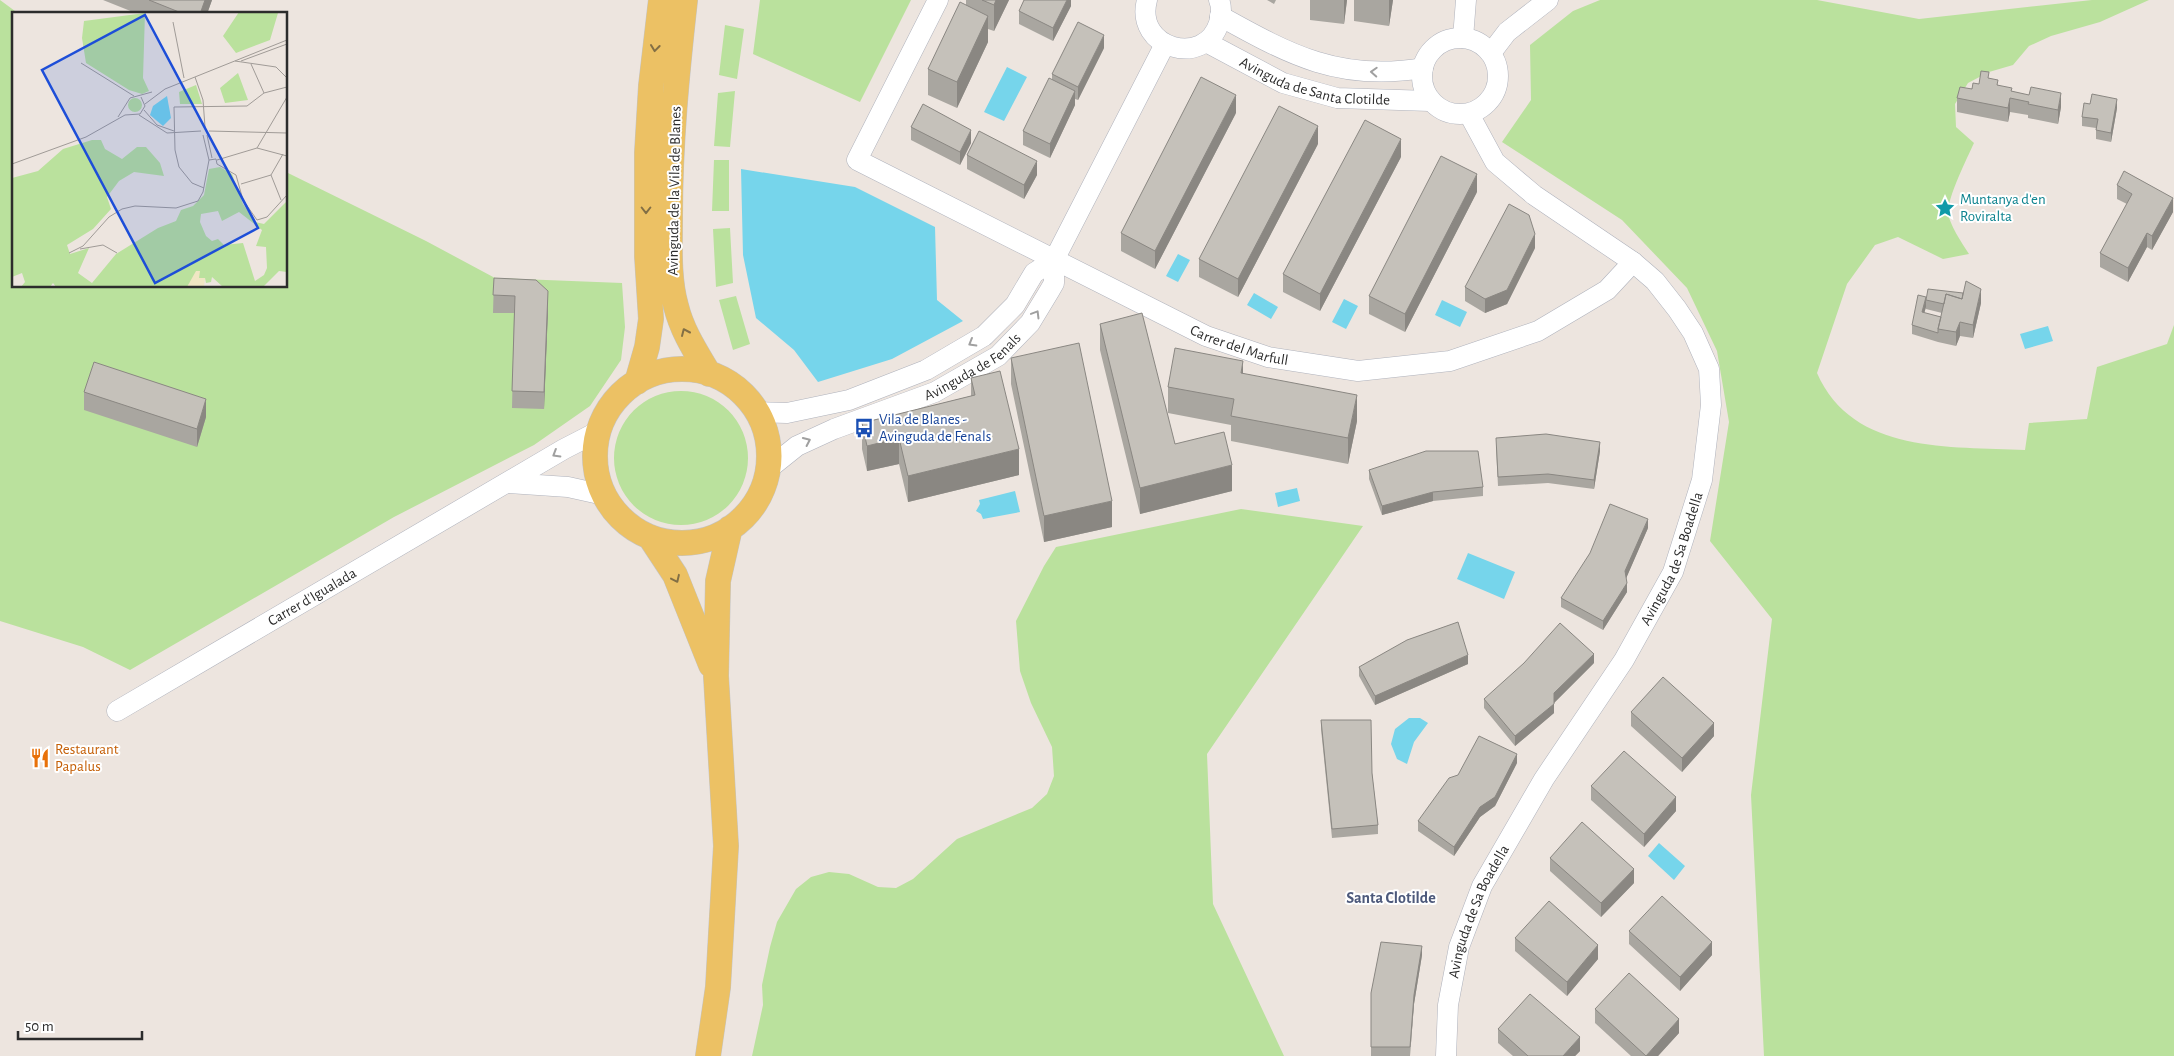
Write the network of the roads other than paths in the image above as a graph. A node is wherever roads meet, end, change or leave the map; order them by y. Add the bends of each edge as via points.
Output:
1 (661, 0) edge
2 (685, 0) edge
3 (938, 0) edge
4 (1147, 0) edge
5 (1466, 0) edge
6 (1548, 0) edge
7 (1220, 8) edge
8 (1463, 38) junction
9 (1206, 42) junction
10 (1164, 44) junction
11 (1491, 53) junction
12 (1423, 68) junction
13 (1430, 101) junction
14 (1469, 114) junction
15 (1054, 260) junction
16 (1633, 262) junction
17 (709, 374) junction
18 (637, 382) junction
19 (756, 412) junction
20 (599, 431) junction
21 (767, 470) junction
22 (507, 483) junction
23 (604, 495) junction
24 (730, 528) junction
25 (650, 537) junction
26 (716, 676) junction
27 (117, 712) dead end
28 (708, 1056) edge
29 (1446, 1056) edge

1 -> 18 main road via 650,86 647,153 651,319
17 -> 2 main road, Avinguda de la Vila de Blanes via 689,341 679,316 671,258 671,154
3 - 15 street, Carrer del Marfull via 857,160
4 - 10 street via 1146,18 1156,38
5 - 8 street
6 - 11 street via 1506,32
7 - 9 street via 1218,26
12 -> 7 street, Avinguda de Santa Clotilde via 1395,73 1350,71 1307,60 1263,40
8 - 11 street via 1481,43
8 - 12 street via 1445,41 1429,55
9 - 10 street via 1185,49
9 - 13 street, Avinguda de Santa Clotilde via 1283,83 1337,98
10 - 15 street, Avinguda de Fenals
11 - 14 street via 1499,81 1490,102
12 - 13 street via 1423,86
13 - 14 street via 1449,114
14 - 16 street, Avinguda de Sa Boadella via 1495,162 1534,195
15 - 16 street, Carrer del Marfull via 1206,336 1268,358 1358,371 1450,361 1538,331 1606,290
15 -> 19 street, Avinguda de Fenals via 1034,273 1015,305 984,336 926,370 849,400 787,413
21 -> 15 street, Avinguda de Fenals via 797,446 834,428 936,392 998,356 1030,323 1050,290 1054,283
16 - 29 street, Avinguda de Sa Boadella via 1678,308 1710,369 1711,405 1702,480 1669,580 1624,660 1544,779 1482,886 1459,947 1448,1005
17 - 18 main road via 676,370
17 - 19 main road via 739,391
18 - 20 main road via 616,400
19 - 21 main road via 767,440
20 -> 22 street, Carrer d'Igualada
20 - 23 main road via 596,467
21 - 24 main road via 756,500
22 - 23 street via 568,487
22 - 27 street, Carrer d'Igualada via 200,660
23 - 25 main road via 626,523
24 - 25 main road via 691,543
24 - 26 main road via 718,581
25 -> 26 main road via 675,575
26 - 28 main road via 726,846 718,987

